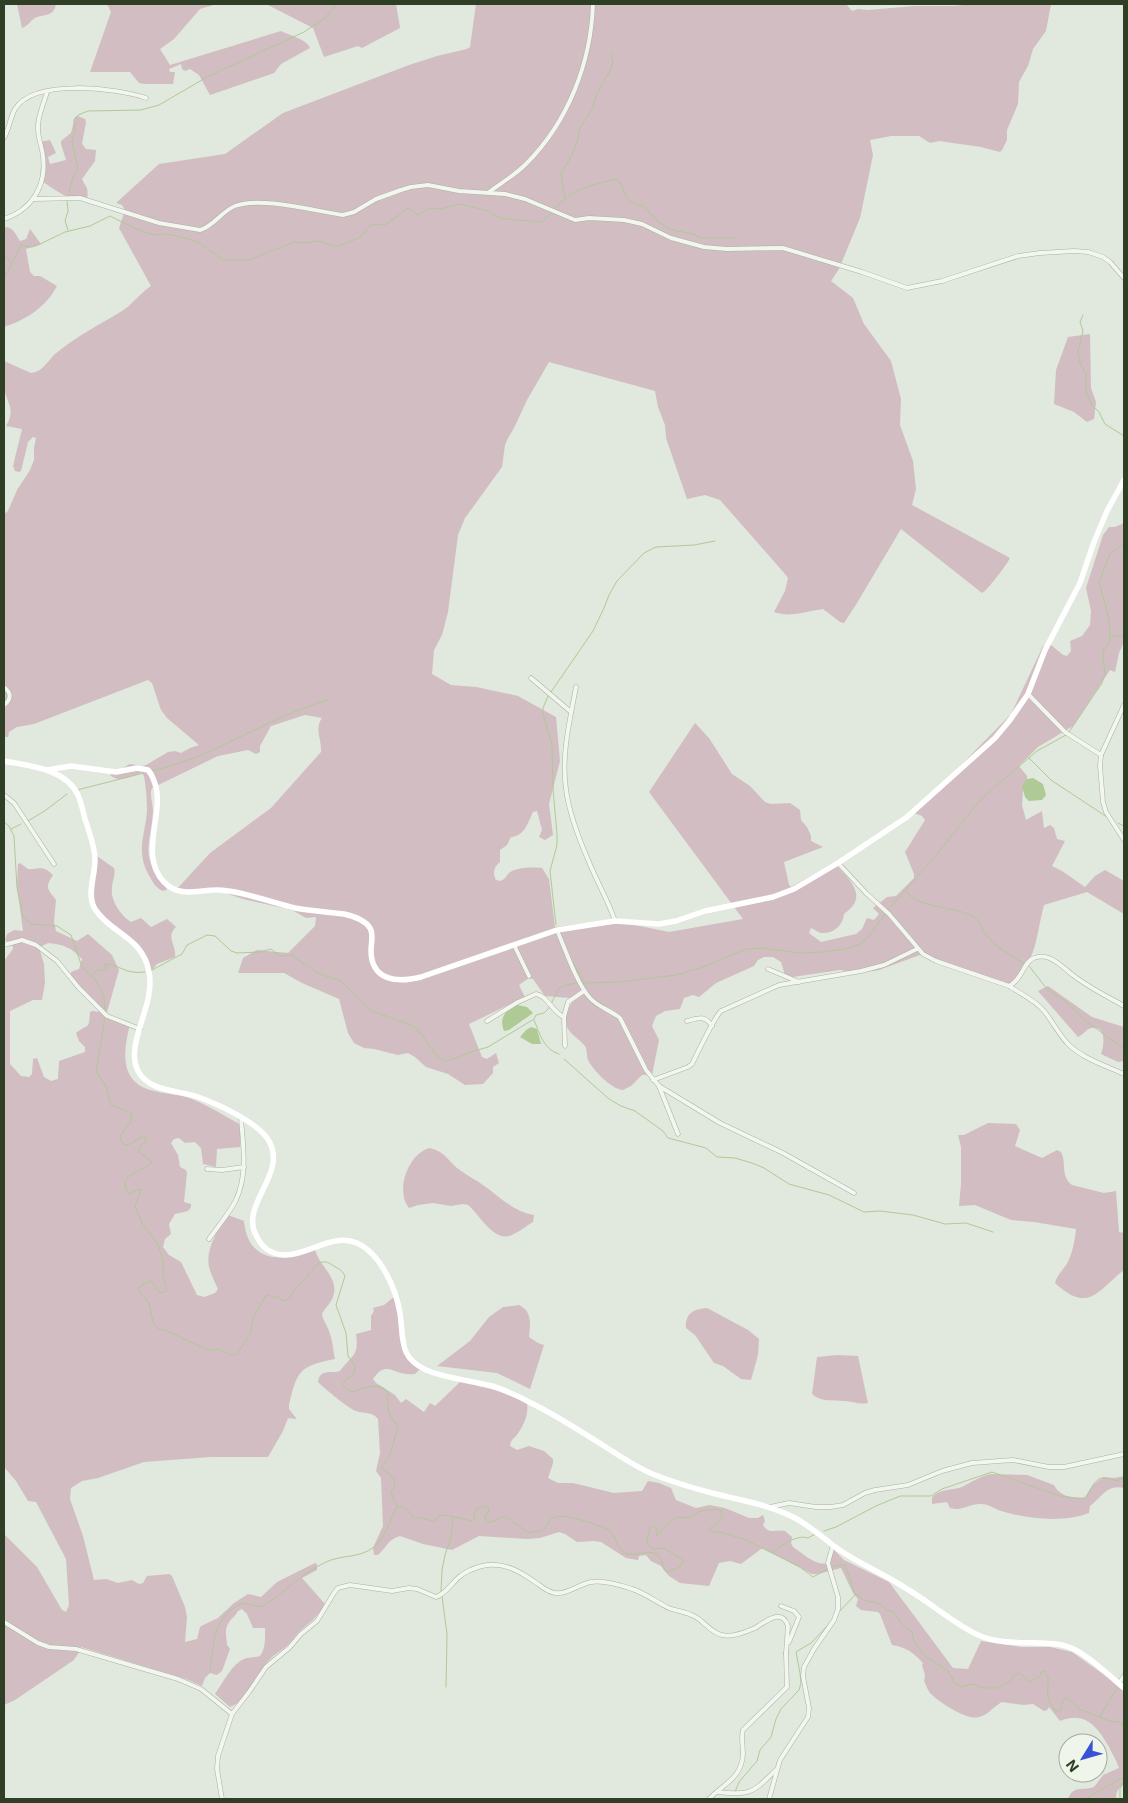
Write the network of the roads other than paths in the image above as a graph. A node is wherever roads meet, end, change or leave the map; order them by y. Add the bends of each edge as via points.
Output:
1 (593, 4) edge
2 (47, 92) junction
3 (146, 98) dead end
4 (4, 138) edge
5 (489, 192) junction
6 (34, 200) junction
7 (4, 219) edge
8 (1124, 278) edge
9 (1124, 480) edge
10 (531, 678) dead end
11 (4, 687) edge
12 (576, 687) dead end
13 (1028, 694) junction
14 (4, 705) edge
15 (1124, 705) edge
16 (571, 712) junction
17 (1101, 755) junction
18 (4, 761) edge
19 (47, 770) junction
20 (4, 795) edge
21 (1124, 840) edge
22 (838, 863) junction
23 (54, 864) dead end
24 (615, 921) junction
25 (557, 930) junction
26 (514, 944) junction
27 (4, 945) edge
28 (917, 949) junction
29 (768, 969) dead end
30 (529, 976) dead end
31 (799, 982) junction
32 (1009, 986) junction
33 (583, 988) junction
34 (1124, 1006) edge
35 (564, 1017) junction
36 (487, 1021) dead end
37 (687, 1021) dead end
38 (712, 1026) junction
39 (140, 1029) junction
40 (565, 1046) dead end
41 (1124, 1074) edge
42 (653, 1080) junction
43 (659, 1086) junction
44 (241, 1118) junction
45 (678, 1134) dead end
46 (244, 1167) junction
47 (207, 1169) dead end
48 (854, 1193) dead end
49 (209, 1239) dead end
50 (1124, 1454) edge
51 (768, 1507) junction
52 (833, 1545) junction
53 (781, 1606) dead end
54 (4, 1622) edge
55 (786, 1654) junction
56 (1124, 1676) edge
57 (1122, 1685) edge
58 (232, 1714) junction
59 (777, 1770) junction
60 (717, 1792) junction
61 (222, 1799) edge
62 (709, 1799) edge
63 (769, 1799) edge

1 - 5 street via 580,76 554,132 518,171
2 - 3 street via 76,87 96,88
2 - 4 street via 27,98 15,109
2 - 6 street via 38,129 44,168
5 - 6 street via 428,185 411,187 343,215 279,205 245,204 226,211 200,230 159,223 80,198
5 - 8 street via 525,199 575,220 634,222 671,238 704,247 792,250 907,288 942,281 1018,256 1074,251 1103,256
6 - 7 street
9 - 13 main road via 1107,511 1080,583 1045,650
10 - 16 street
11 - 14 street via 10,697
12 - 16 street
13 - 17 street via 1065,732
13 - 22 main road via 995,738 907,818
15 - 17 street
16 - 24 street via 565,755 570,809 588,861
17 - 21 street via 1103,802 1110,821
18 - 19 main road
19 - 26 main road via 71,766 116,772 137,768 148,770 158,798 153,862 159,876 170,887 182,892 225,891 358,918 371,929 372,961 384,976 395,980 421,977
19 - 39 main road via 73,786 79,798 95,855 91,895 94,906 133,942 149,969 149,995
20 - 23 street via 14,803
22 - 24 main road via 773,897 659,924
22 - 28 street via 889,914
24 - 25 main road
25 - 26 main road
25 - 33 street
26 - 30 street
27 - 39 street via 22,940 36,945 51,955 107,1016
28 - 31 street via 861,971
28 - 32 street via 928,958
29 - 31 street
31 - 38 street via 779,985 722,1011
32 - 34 street via 1019,979 1032,958 1043,956
32 - 41 street via 1043,1010 1071,1047
33 - 35 street via 568,1002
33 - 42 street via 597,1004 620,1018
35 - 36 street via 542,995 536,994
35 - 40 street
37 - 38 street via 706,1018
38 - 42 street via 688,1068
39 - 44 main road via 134,1050 136,1067 142,1077 158,1087 202,1098
42 - 43 street
43 - 45 street
43 - 48 street via 720,1123 783,1153
44 - 46 street
44 - 51 main road via 263,1133 273,1151 270,1177 252,1217 253,1230 259,1242 267,1250 280,1254 293,1254 334,1240 363,1246 387,1278 398,1302 405,1350 420,1368 507,1391 652,1474 706,1492
46 - 47 street
46 - 49 street via 236,1199
50 - 51 street via 1064,1467 1013,1460 972,1463 908,1485 870,1491 843,1505 816,1507 789,1503
51 - 52 main road via 793,1517
52 - 57 main road via 911,1590 973,1632 990,1640 1072,1648
52 - 59 street via 828,1568 838,1597 838,1609 804,1667 808,1717
53 - 55 street via 794,1611 799,1617
54 - 58 street via 38,1644 76,1649 178,1679 201,1689
55 - 58 street via 788,1626 781,1617 773,1617 745,1632 722,1635 694,1616 671,1609 631,1588 591,1582 556,1594 515,1570 492,1564 469,1570 436,1597 417,1589 392,1591 350,1585 338,1588 322,1616 266,1667
55 - 60 street via 787,1687 743,1730 742,1761 738,1771
56 - 57 street
58 - 61 street via 218,1756
59 - 60 street via 762,1785 746,1794
59 - 63 street
60 - 62 street

